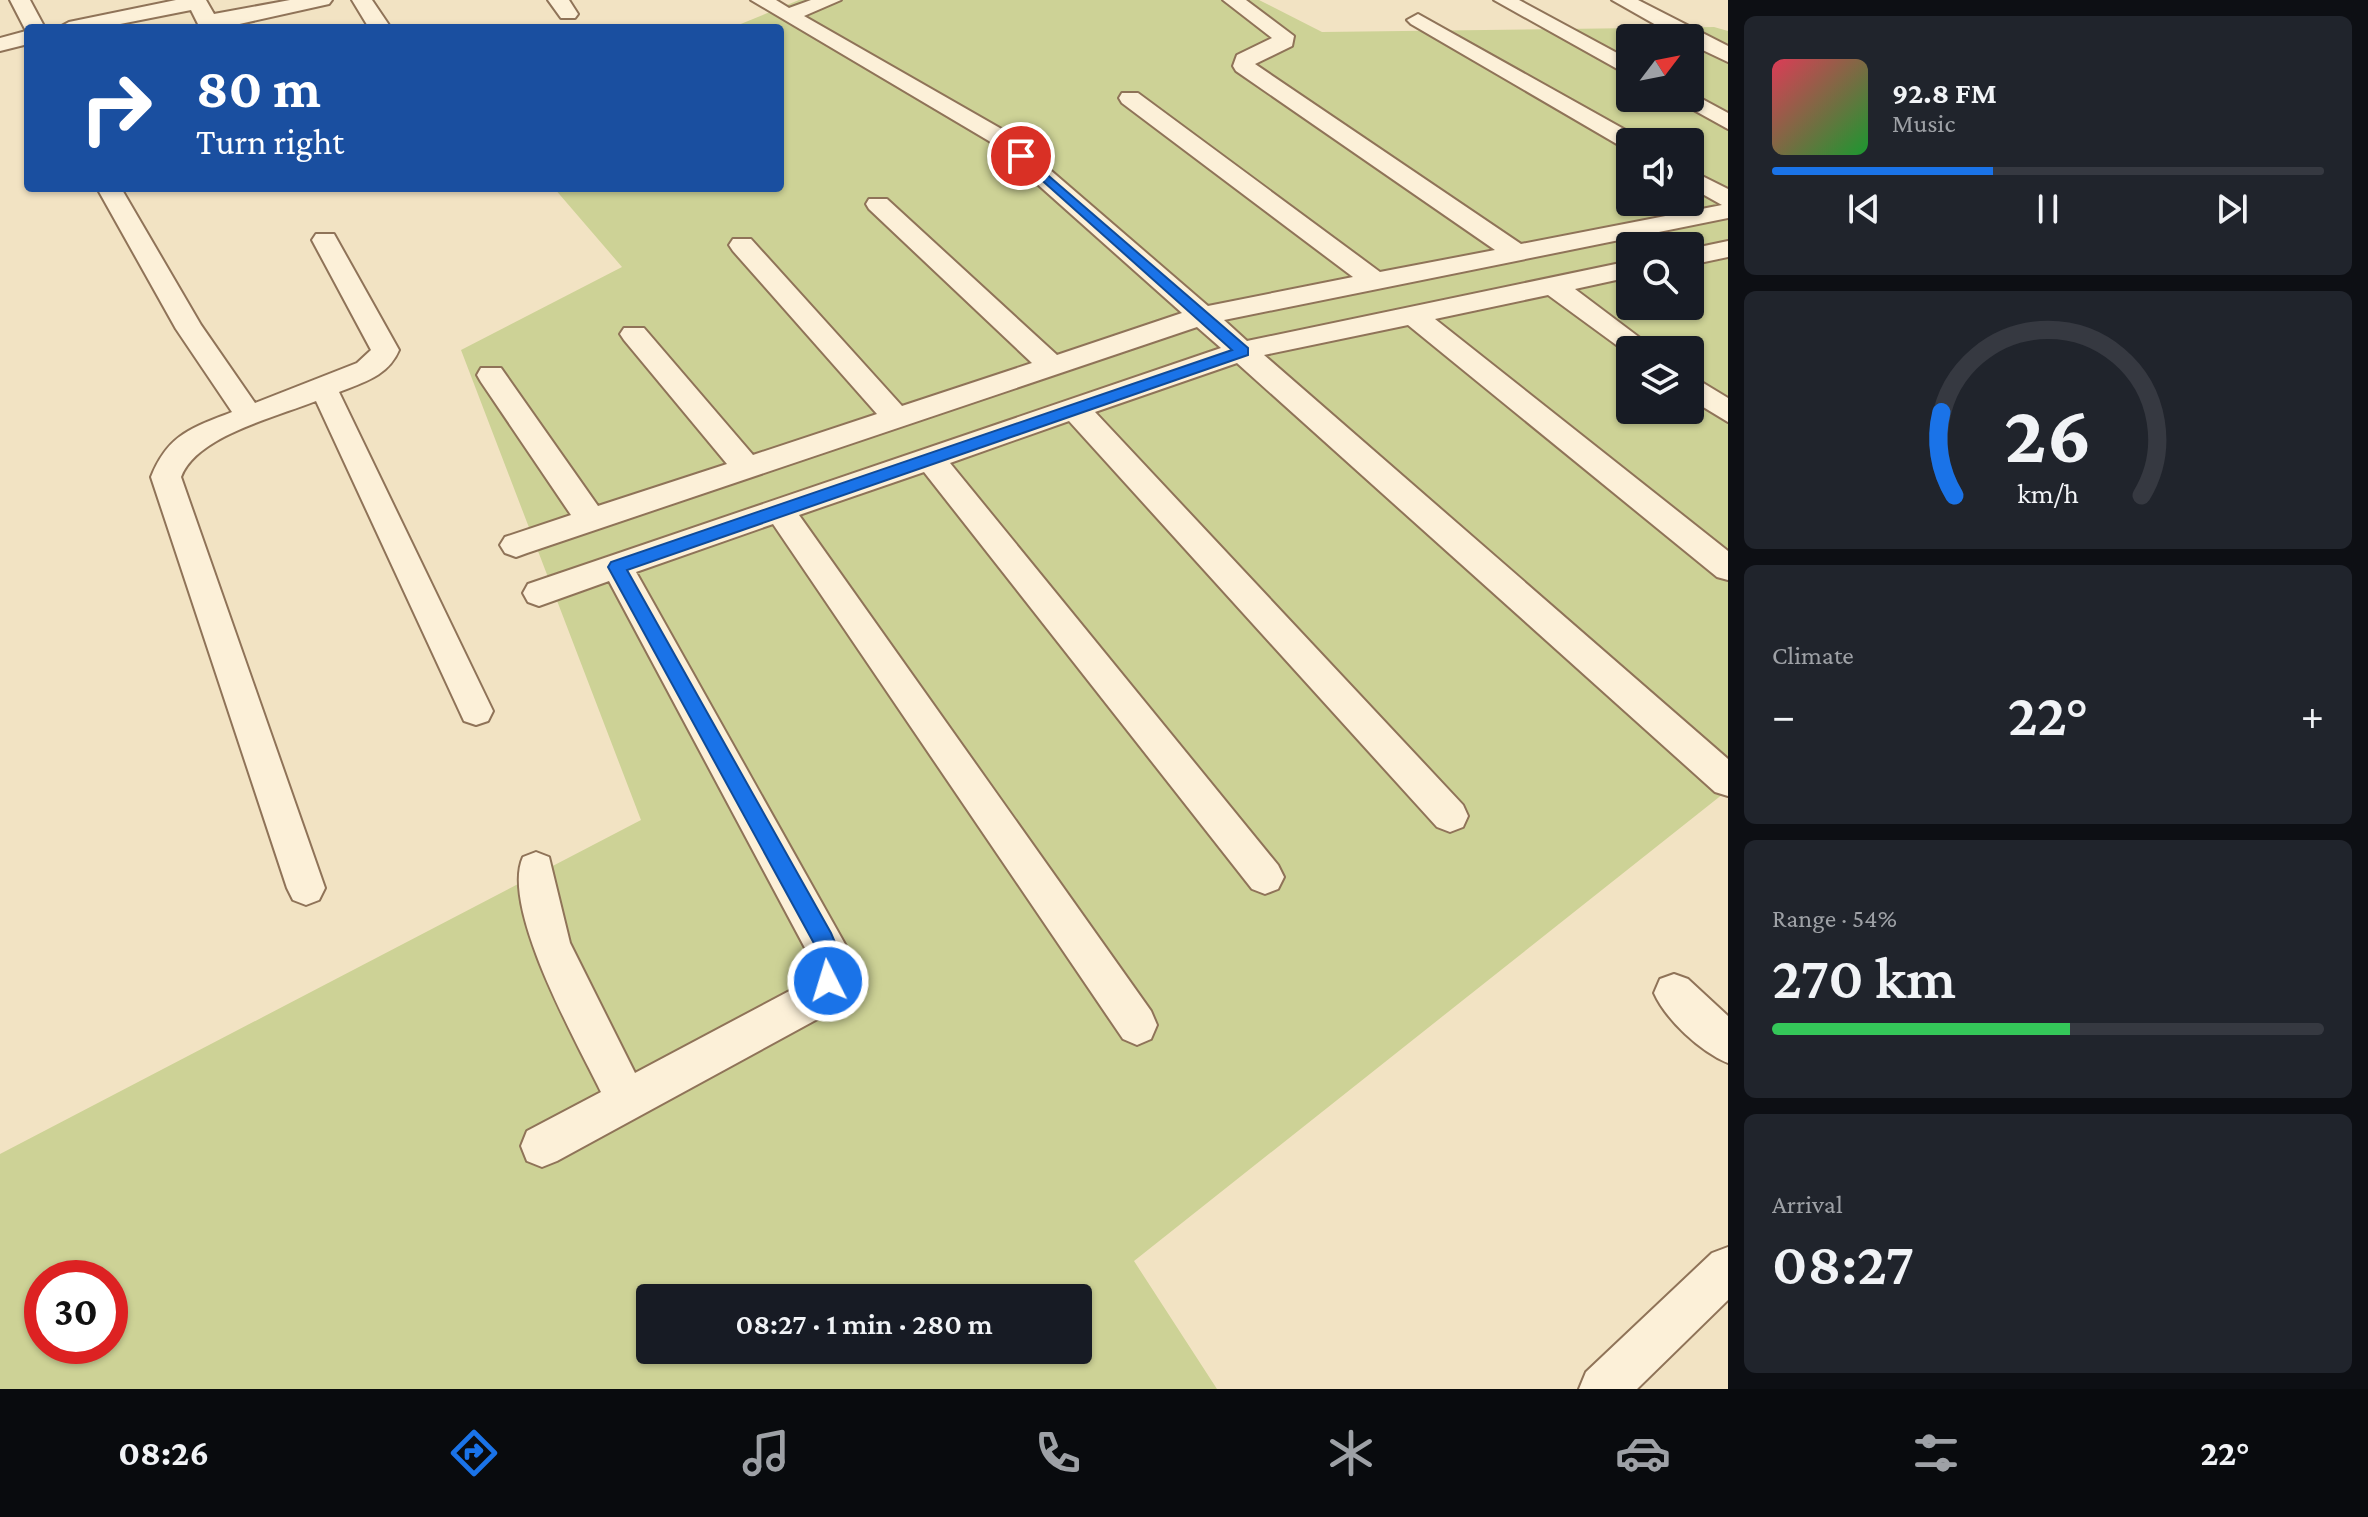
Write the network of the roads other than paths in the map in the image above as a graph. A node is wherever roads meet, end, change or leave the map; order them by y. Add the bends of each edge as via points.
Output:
1 (20, 0) edge
2 (322, 0) edge
3 (362, 0) edge
4 (761, 0) edge
5 (831, 0) edge
6 (1233, 0) edge
7 (1504, 0) edge
8 (1622, 0) edge
9 (788, 15) junction
10 (1418, 20) dead end
11 (89, 24) edge
12 (208, 24) edge
13 (214, 24) edge
14 (377, 24) edge
15 (19, 37) edge
16 (1728, 55) edge
17 (1616, 61) edge
18 (1130, 98) dead end
19 (1704, 109) edge
20 (1728, 122) edge
21 (1616, 134) edge
22 (1704, 185) edge
23 (111, 192) edge
24 (1728, 199) edge
25 (878, 204) dead end
26 (1728, 211) edge
27 (325, 240) dead end
28 (742, 245) dead end
29 (1728, 249) edge
30 (1517, 253) junction
31 (1704, 254) edge
32 (1464, 264) junction
33 (1616, 272) edge
34 (1375, 281) junction
35 (1553, 286) junction
36 (1510, 295) junction
37 (1413, 315) junction
38 (1202, 316) junction
39 (634, 334) dead end
40 (1623, 336) edge
41 (1242, 351) junction
42 (1052, 366) junction
43 (491, 375) dead end
44 (323, 387) junction
45 (1704, 394) edge
46 (1075, 409) junction
47 (1727, 410) edge
48 (249, 416) junction
49 (897, 418) junction
50 (930, 459) junction
51 (747, 468) junction
52 (780, 511) junction
53 (591, 520) junction
54 (516, 545) dead end
55 (617, 567) junction
56 (1728, 568) edge
57 (539, 593) dead end
58 (476, 711) dead end
59 (1728, 781) edge
60 (1450, 816) dead end
61 (536, 869) dead end
62 (1265, 877) dead end
63 (306, 888) dead end
64 (1674, 993) dead end
65 (1137, 1025) dead end
66 (1728, 1043) edge
67 (627, 1101) junction
68 (542, 1146) dead end
69 (1728, 1269) edge
70 (1603, 1389) edge

1 - 15 street
2 - 13 street
3 - 14 street
4 - 9 street
5 - 9 street
6 - 30 street via 1284,41 1245,60 1244,66
7 - 17 street
8 - 16 street
9 - 38 street via 997,136
10 - 21 street
11 - 12 street via 197,2
18 - 34 street
19 - 20 street
22 - 24 street
23 - 48 street via 190,329
25 - 42 street
26 - 30 street
27 - 44 street via 385,350 367,370
28 - 49 street
29 - 31 street
30 - 32 street
32 - 34 street
32 - 36 street
33 - 35 street
34 - 38 street
35 - 36 street
35 - 40 street
36 - 37 street
37 - 41 street
37 - 56 street
38 - 41 street
38 - 42 street
39 - 51 street
41 - 46 street
41 - 59 street
42 - 49 street
43 - 53 street
44 - 48 street
44 - 58 street
45 - 47 street
46 - 50 street
46 - 60 street
48 - 63 street via 174,456 166,477
49 - 51 street
50 - 52 street
50 - 62 street
51 - 53 street
52 - 55 street
52 - 65 street
53 - 54 street
55 - 57 street
55 - 67 street via 832,959 828,981 809,1002
61 - 67 street via 551,946
64 - 66 street
67 - 68 street
69 - 70 street

